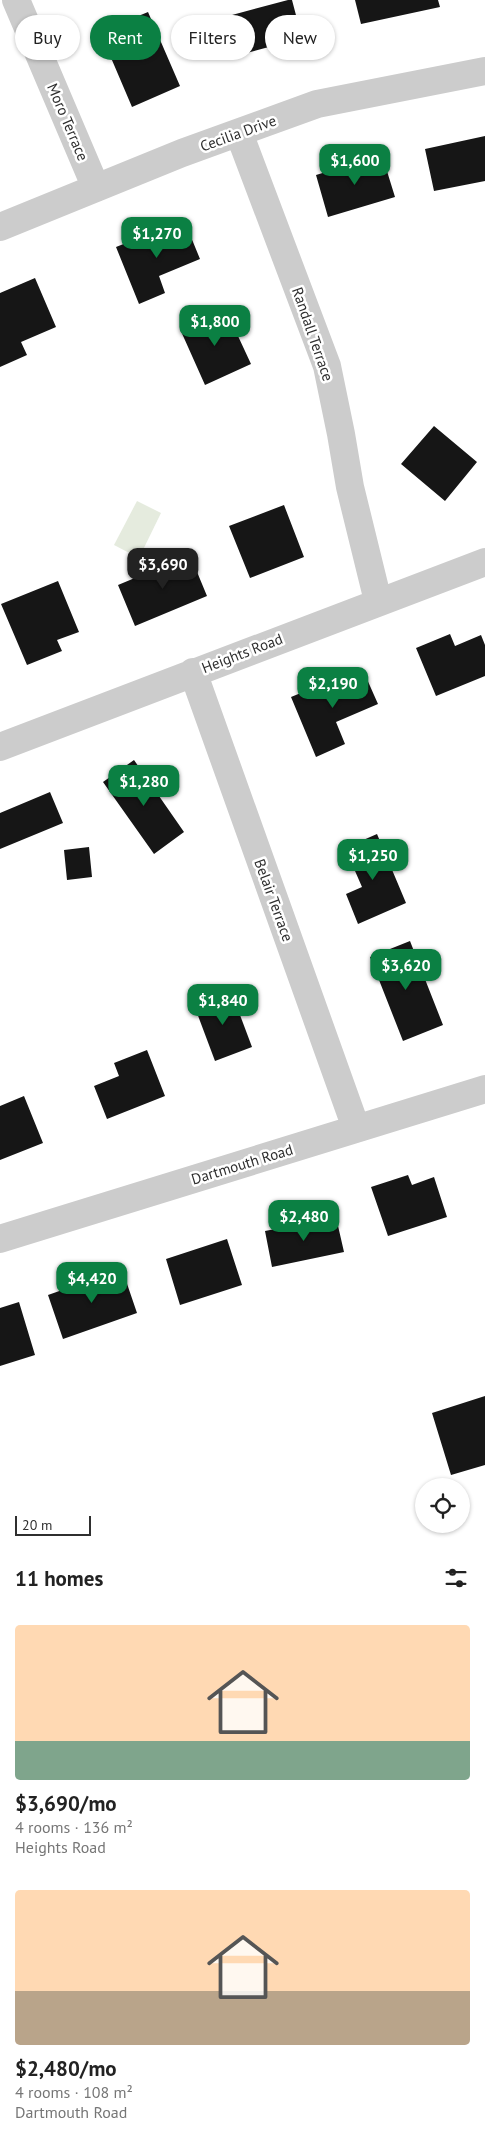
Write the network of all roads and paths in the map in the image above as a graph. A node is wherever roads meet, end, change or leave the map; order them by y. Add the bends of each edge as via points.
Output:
1 (16, 0) edge
2 (485, 71) edge
3 (239, 132) junction
4 (96, 188) junction
5 (0, 227) edge
6 (485, 562) edge
7 (378, 602) junction
8 (192, 672) junction
9 (0, 747) edge
10 (485, 1089) edge
11 (356, 1128) junction
12 (0, 1239) edge

1 - 4 street, Moro Terrace
2 - 3 street, Cecilia Drive via 317,104
3 - 4 street, Cecilia Drive
3 - 7 street, Randall Terrace via 327,366 350,487
4 - 5 street, Cecilia Drive
6 - 7 street, Heights Road
7 - 8 street, Heights Road
8 - 9 street, Heights Road
8 - 11 street, Belair Terrace
10 - 11 street, Dartmouth Road
11 - 12 street, Dartmouth Road

